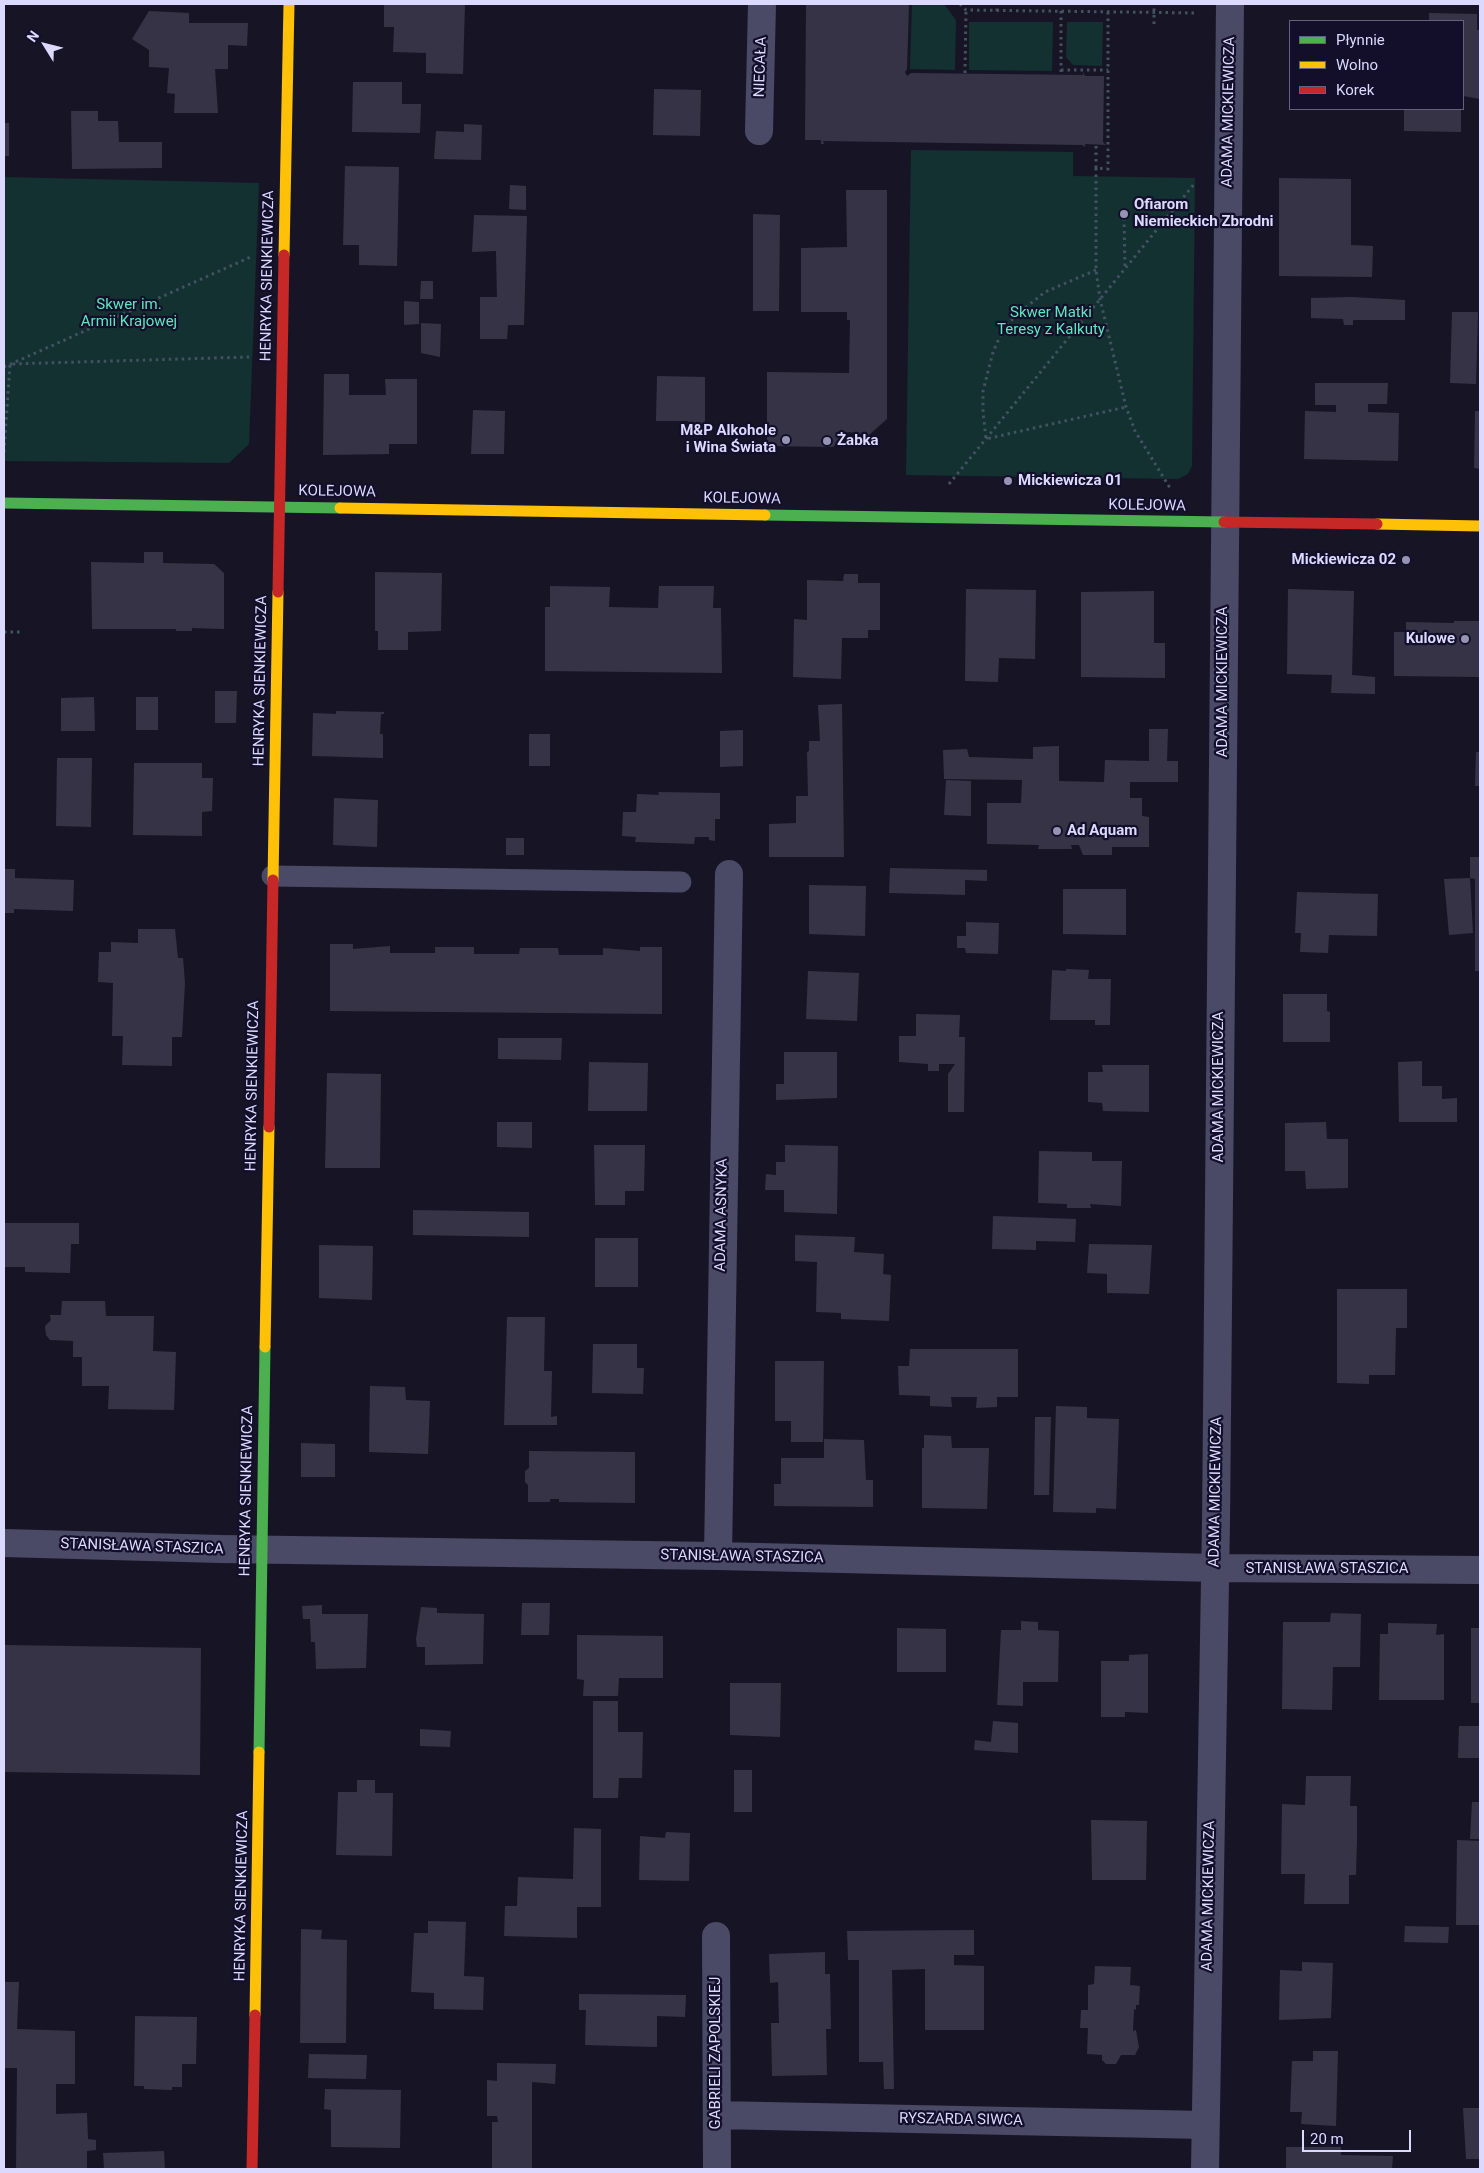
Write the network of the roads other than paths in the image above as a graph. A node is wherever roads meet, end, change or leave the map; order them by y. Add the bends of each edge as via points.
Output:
1 (289, 4) edge
2 (762, 4) edge
3 (1230, 8) edge
4 (759, 131) dead end
5 (4, 503) edge
6 (279, 506) junction
7 (1224, 522) junction
8 (1480, 526) edge
9 (730, 874) dead end
10 (272, 876) junction
11 (681, 882) dead end
12 (4, 1543) edge
13 (260, 1549) junction
14 (718, 1556) junction
15 (1215, 1568) junction
16 (1480, 1570) edge
17 (716, 1936) dead end
18 (716, 2115) junction
19 (1205, 2125) junction
20 (252, 2169) edge
21 (717, 2169) edge
22 (1205, 2169) edge

1 - 6 street, HENRYKA SIENKIEWICZA
2 - 4 street, NIECAŁA
3 - 7 street, ADAMA MICKIEWICZA
5 - 6 street, KOLEJOWA
6 - 7 street, KOLEJOWA
6 - 10 street, HENRYKA SIENKIEWICZA
7 - 8 street, KOLEJOWA
7 - 15 street, ADAMA MICKIEWICZA
9 - 14 street, ADAMA ASNYKA
10 - 11 lane
10 - 13 street, HENRYKA SIENKIEWICZA
12 - 13 street, STANISŁAWA STASZICA
13 - 14 street, STANISŁAWA STASZICA
13 - 20 street, HENRYKA SIENKIEWICZA via 262,1599
14 - 15 street, STANISŁAWA STASZICA
15 - 16 street, STANISŁAWA STASZICA
15 - 19 street, ADAMA MICKIEWICZA
17 - 18 street, GABRIELI ZAPOLSKIEJ
18 - 19 street, RYSZARDA SIWCA
18 - 21 street, GABRIELI ZAPOLSKIEJ
19 - 22 street, ADAMA MICKIEWICZA

